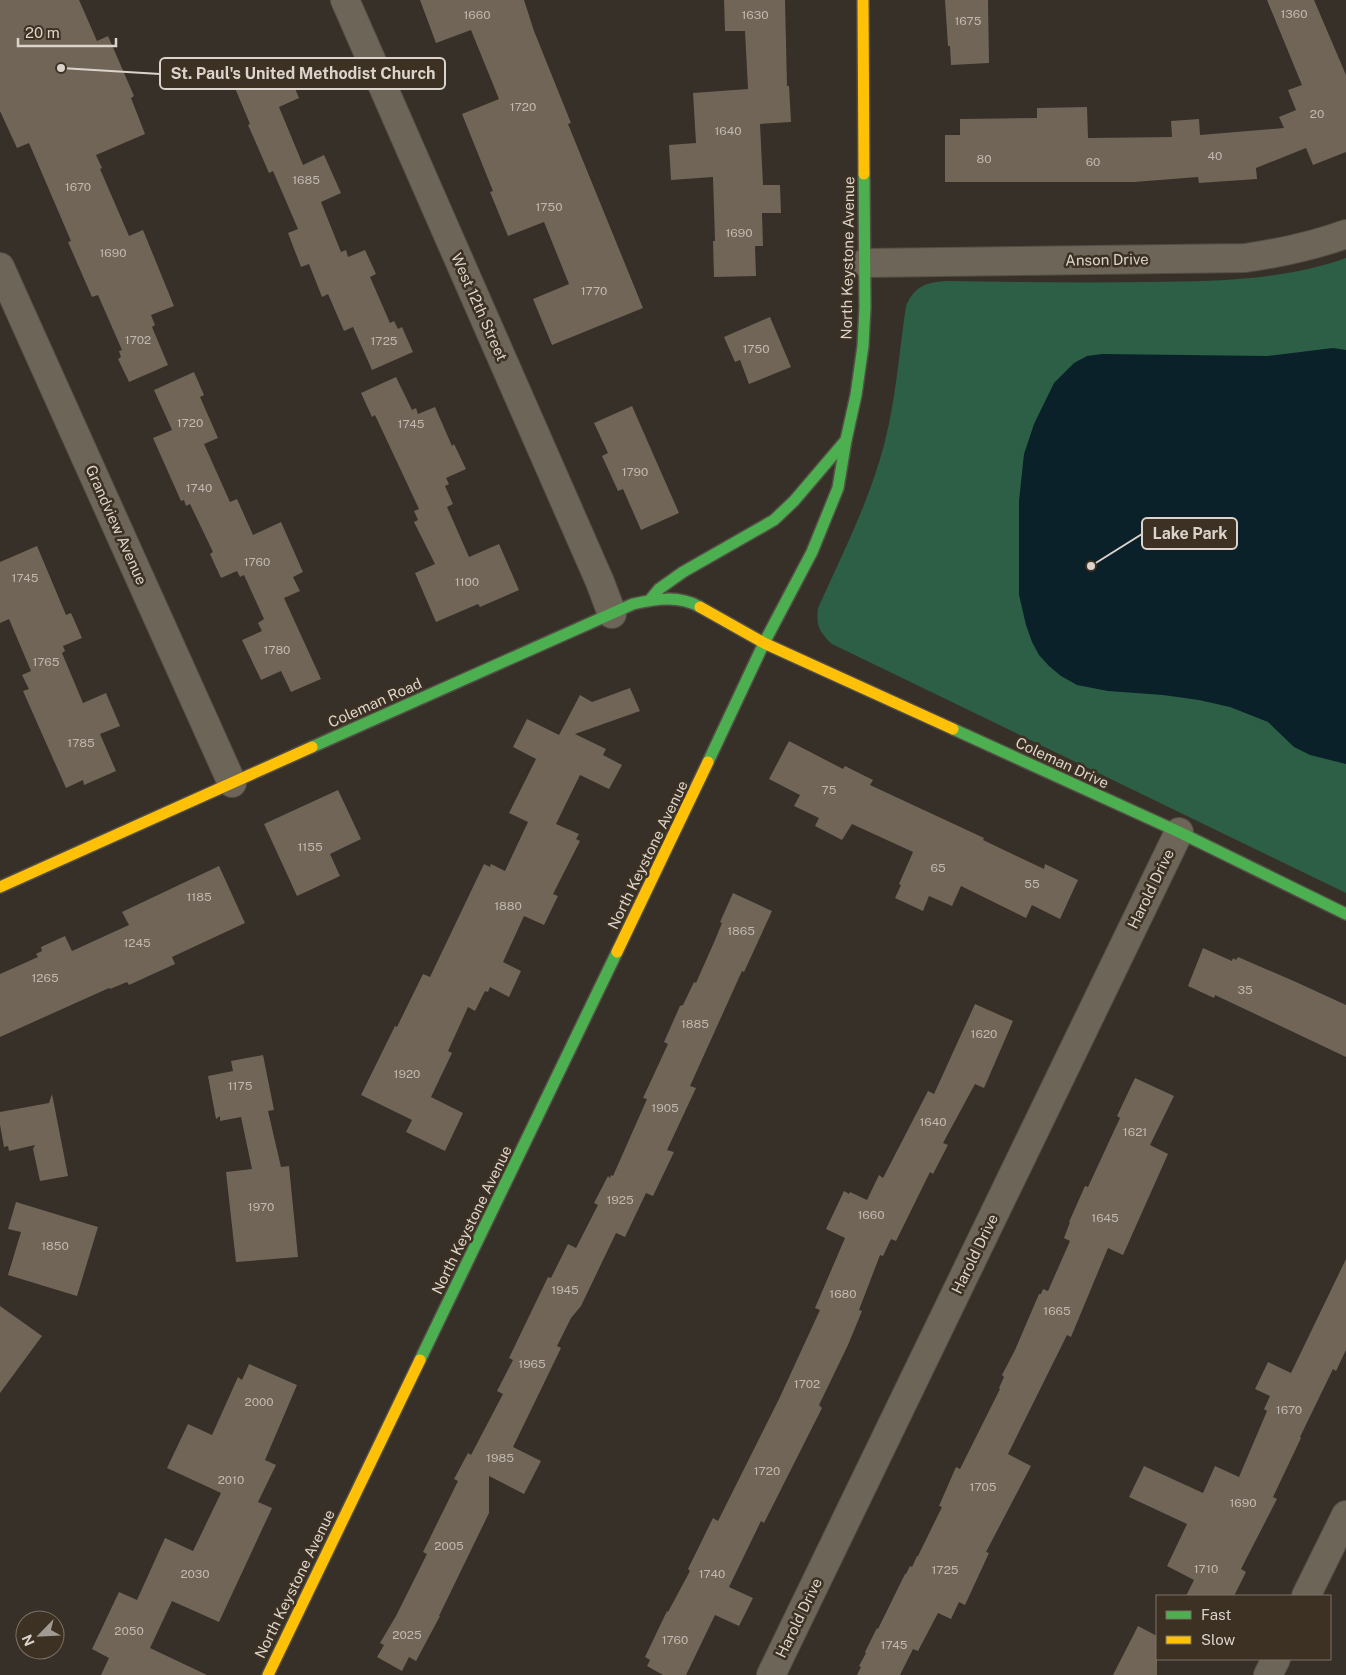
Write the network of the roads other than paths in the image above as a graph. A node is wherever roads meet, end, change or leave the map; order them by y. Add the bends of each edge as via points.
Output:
1 (345, 0) edge
2 (862, 0) edge
3 (1346, 234) edge
4 (865, 263) junction
5 (0, 267) edge
6 (846, 440) junction
7 (650, 600) junction
8 (612, 614) junction
9 (764, 643) junction
10 (232, 784) junction
11 (1179, 832) junction
12 (0, 887) edge
13 (1346, 914) edge
14 (1346, 1515) edge
15 (1306, 1595) edge
16 (1276, 1660) edge
17 (268, 1675) edge
18 (771, 1675) edge
19 (1268, 1675) edge

1 - 8 street, West 12th Street
2 - 4 street, North Keystone Avenue
3 - 4 street, Anson Drive via 1322,243 1245,258
4 - 6 street, North Keystone Avenue via 863,346
5 - 10 street, Grandview Avenue
6 - 7 street via 774,520 683,572 659,589
6 - 9 street, North Keystone Avenue via 838,488 816,543
7 - 8 street, Coleman Road
7 - 9 street, Coleman Road via 676,599 696,605
8 - 10 street, Coleman Road
9 - 11 street, Coleman Drive
9 - 17 street, North Keystone Avenue
10 - 12 street, Coleman Road
11 - 13 street, Coleman Drive
11 - 18 street, Harold Drive
14 - 15 street
16 - 19 street

